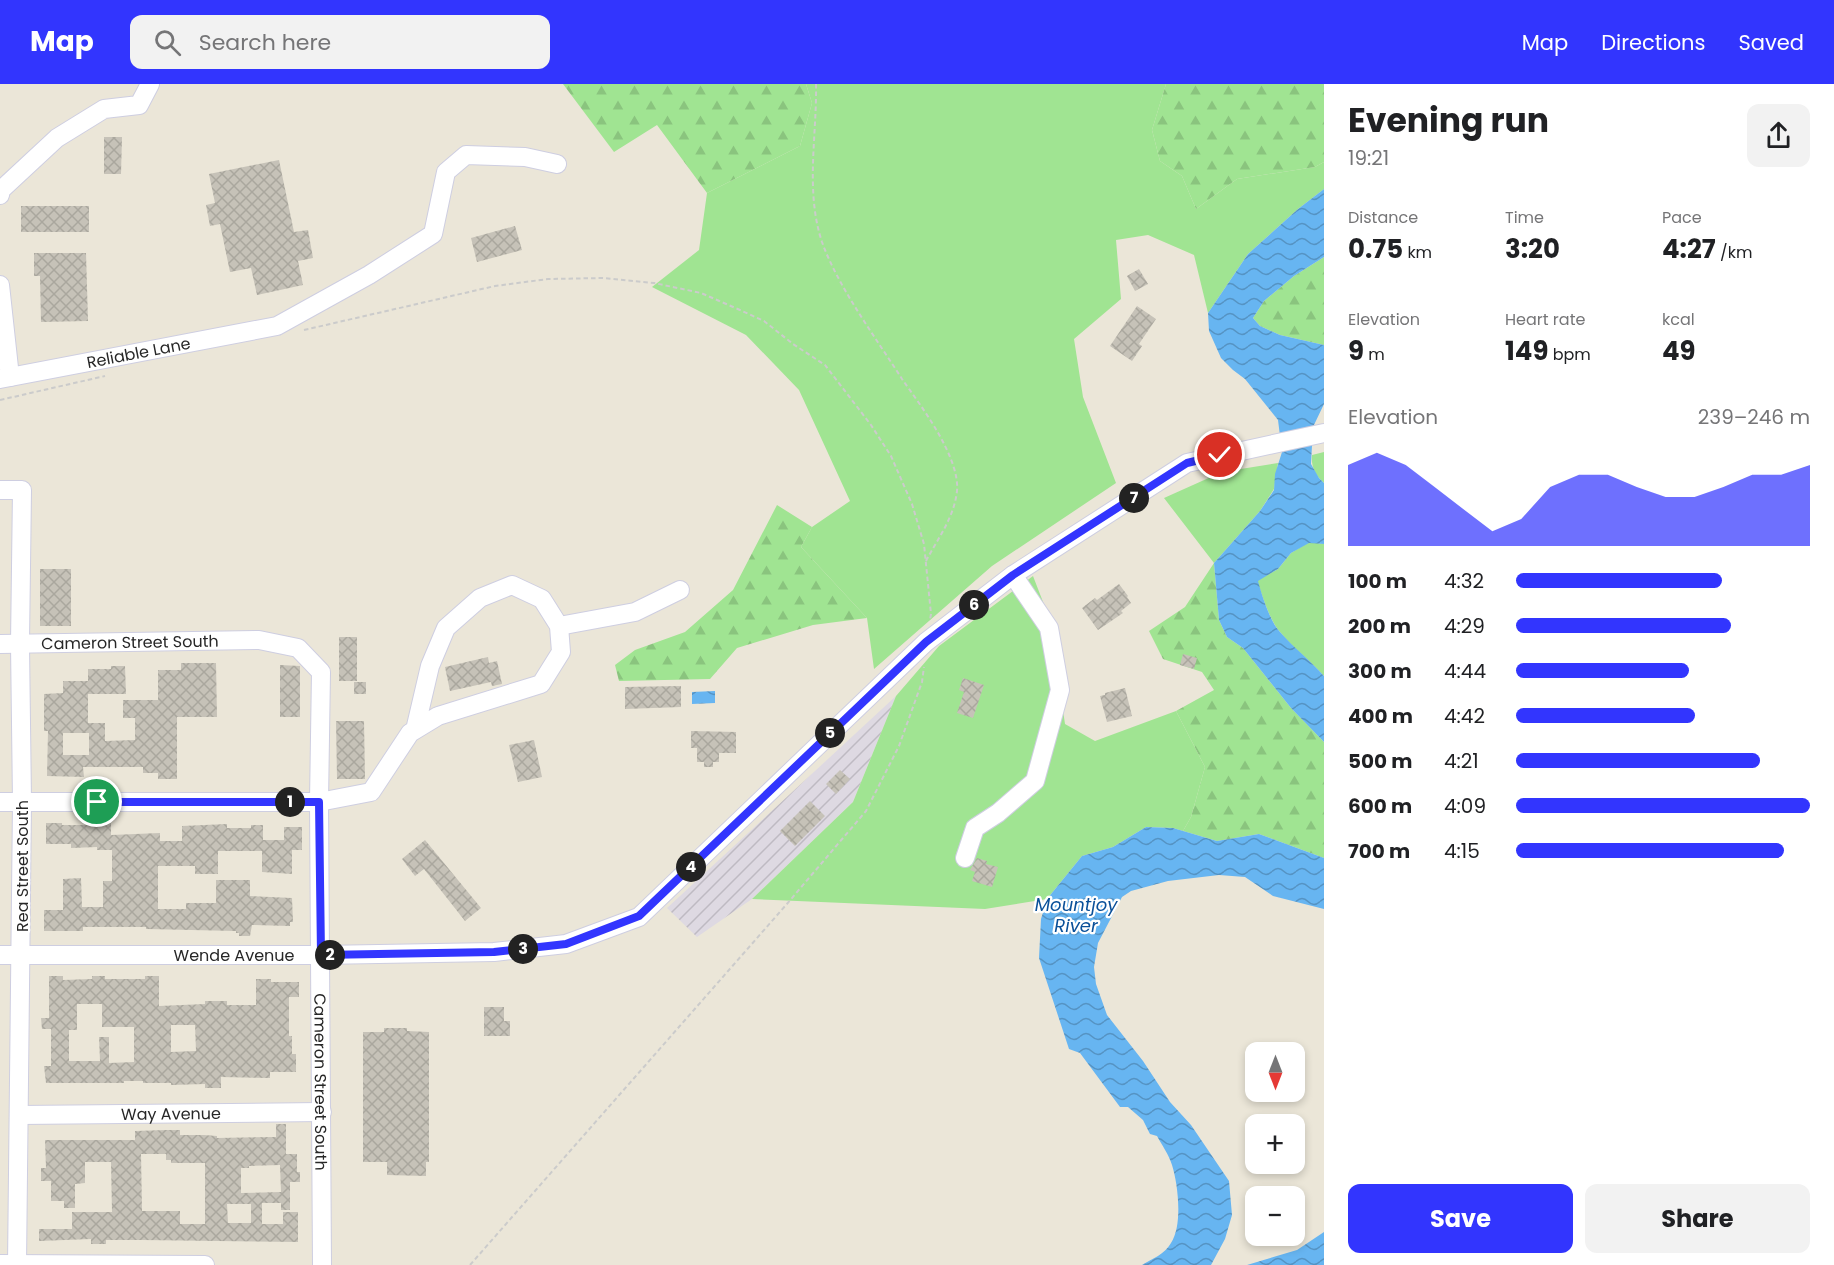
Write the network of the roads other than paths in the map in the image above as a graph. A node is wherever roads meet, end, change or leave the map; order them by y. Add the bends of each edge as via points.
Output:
1 (150, 84) edge
2 (557, 164) dead end
3 (0, 195) edge
4 (0, 285) edge
5 (5, 378) edge
6 (1324, 433) edge
7 (0, 490) edge
8 (1013, 575) junction
9 (680, 590) dead end
10 (559, 626) junction
11 (0, 644) edge
12 (20, 644) junction
13 (415, 730) junction
14 (0, 802) edge
15 (22, 802) junction
16 (319, 802) junction
17 (965, 858) dead end
18 (321, 955) junction
19 (0, 956) edge
20 (21, 956) junction
21 (322, 1112) junction
22 (19, 1115) junction
23 (12, 1264) edge
24 (205, 1265) edge
25 (322, 1265) edge

1 - 3 street via 139,105 105,109 57,138
2 - 5 street, Reliable Lane via 525,157 466,155 446,172 433,234 277,326
4 - 5 street
6 - 8 street, Wende Avenue via 1187,463
7 - 12 street, Rea Street South via 22,490
8 - 17 street via 1049,628 1060,690 1035,781 975,828
8 - 18 street, Wende Avenue via 926,642 639,916 566,944 494,952
9 - 10 street via 635,612
10 - 13 street via 561,652 542,684 438,716
10 - 13 street via 542,599 512,585 480,598 446,628 430,666
11 - 12 street, Cameron Street South
12 - 15 street, Rea Street South
12 - 16 street, Cameron Street South via 259,640 298,648 321,672
13 - 16 street via 371,792
14 - 15 street
15 - 16 street
15 - 20 street, Rea Street South
16 - 18 street, Cameron Street South
18 - 20 street, Wende Avenue
18 - 21 street, Cameron Street South
19 - 20 street, Wende Avenue
20 - 22 street, Rea Street South
21 - 22 street, Way Avenue
21 - 25 street, Cameron Street South
22 - 23 street, Rea Street South
23 - 24 street

